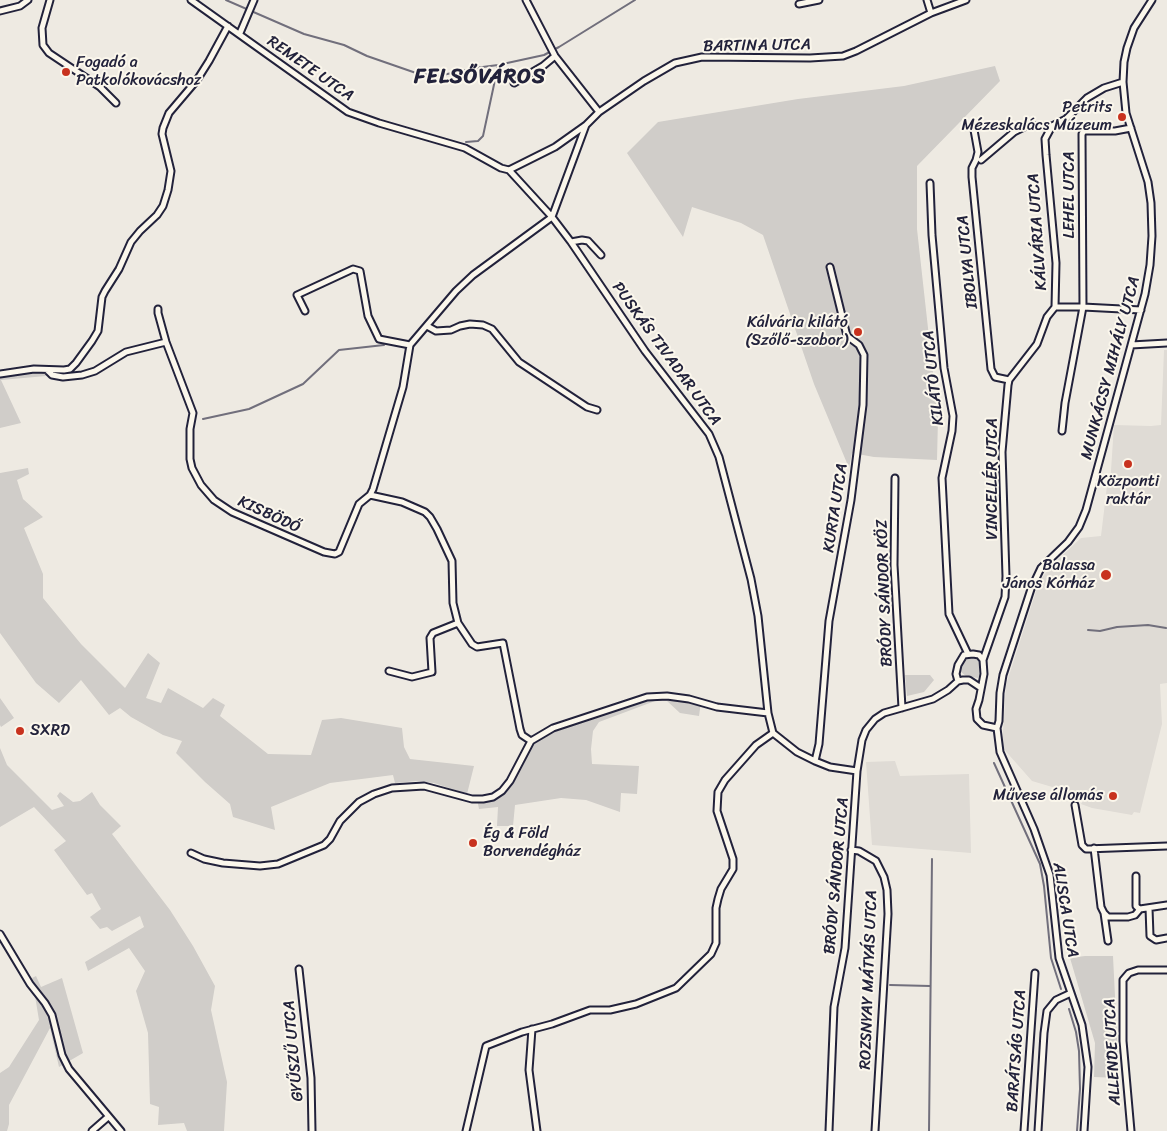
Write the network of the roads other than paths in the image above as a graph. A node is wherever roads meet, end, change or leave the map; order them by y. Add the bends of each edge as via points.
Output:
1 (28, 0) edge
2 (50, 0) edge
3 (191, 0) edge
4 (254, 0) edge
5 (526, 0) edge
6 (819, 0) edge
7 (927, 0) edge
8 (966, 0) edge
9 (1152, 0) edge
10 (800, 4) dead end
11 (0, 12) edge
12 (931, 13) junction
13 (228, 26) junction
14 (240, 33) junction
15 (555, 56) junction
16 (1123, 82) junction
17 (514, 83) dead end
18 (116, 103) dead end
19 (599, 112) junction
20 (586, 125) junction
21 (1052, 126) junction
22 (1131, 128) junction
23 (974, 130) dead end
24 (981, 160) dead end
25 (509, 170) junction
26 (930, 183) dead end
27 (552, 217) junction
28 (571, 242) junction
29 (601, 255) dead end
30 (830, 267) dead end
31 (1055, 307) junction
32 (1083, 307) junction
33 (158, 309) dead end
34 (1141, 310) junction
35 (305, 311) dead end
36 (427, 326) junction
37 (166, 342) junction
38 (1167, 343) edge
39 (410, 345) junction
40 (1131, 345) junction
41 (47, 370) junction
42 (0, 374) edge
43 (1008, 382) junction
44 (597, 410) dead end
45 (1062, 431) dead end
46 (895, 478) dead end
47 (370, 496) junction
48 (458, 623) junction
49 (968, 654) junction
50 (983, 660) junction
51 (389, 671) dead end
52 (958, 681) junction
53 (981, 688) junction
54 (902, 708) junction
55 (768, 713) junction
56 (997, 728) junction
57 (773, 733) junction
58 (532, 741) junction
59 (815, 761) junction
60 (857, 771) junction
61 (1075, 805) dead end
62 (1167, 846) edge
63 (1094, 848) junction
64 (851, 850) junction
65 (192, 853) dead end
66 (1136, 876) dead end
67 (1167, 905) edge
68 (1149, 908) junction
69 (1140, 909) junction
70 (1104, 913) junction
71 (0, 934) edge
72 (1167, 938) edge
73 (1108, 941) dead end
74 (299, 969) dead end
75 (1167, 970) edge
76 (1035, 973) dead end
77 (1071, 993) junction
78 (532, 1029) junction
79 (108, 1117) junction
80 (92, 1131) edge
81 (121, 1131) edge
82 (312, 1131) edge
83 (466, 1131) edge
84 (537, 1131) edge
85 (829, 1131) edge
86 (875, 1131) edge
87 (1024, 1131) edge
88 (1038, 1131) edge
89 (1084, 1131) edge
90 (1131, 1131) edge

1 - 11 street
2 - 18 street via 42,28 43,45 49,53 100,87
3 - 13 street, REMETE UTCA
4 - 14 street
5 - 15 street
6 - 10 street
7 - 12 street
8 - 12 street, BARTINA UTCA
9 - 16 street, MUNKÁCSY MIHÁLY UTCA via 1134,28 1124,62
12 - 19 street, BARTINA UTCA via 842,56 702,57 675,63
13 - 14 street, REMETE UTCA
13 - 41 street via 197,80 169,112 162,140 171,171 163,206 131,242 105,291 98,331 76,364 64,370
14 - 25 street, REMETE UTCA via 348,112 465,148
15 - 17 street
15 - 19 street
16 - 21 street via 1087,98 1066,119
16 - 22 street, MUNKÁCSY MIHÁLY UTCA
19 - 20 street, BARTINA UTCA
20 - 25 street, BARTINA UTCA via 555,147
20 - 27 street
21 - 24 street via 1026,126
21 - 31 street, KÁLVÁRIA UTCA via 1045,139 1056,263
22 - 32 street, LEHEL UTCA via 1084,131 1082,134
22 - 34 street, MUNKÁCSY MIHÁLY UTCA via 1148,182 1152,218 1150,265
23 - 43 street, IBOLYA UTCA via 978,152 972,177 991,369 995,377
25 - 27 street, PUSKÁS TIVADAR UTCA
26 - 49 street, KILÁTÓ UTCA via 944,368 953,416 942,478 949,614
27 - 28 street, PUSKÁS TIVADAR UTCA
27 - 36 street via 473,275
28 - 29 street via 588,241
28 - 55 street, PUSKÁS TIVADAR UTCA via 645,351 709,434 719,457 751,579
30 - 59 street, KURTA UTCA via 846,336 859,345 864,355 863,405 851,500 829,621
31 - 32 street
31 - 43 street, KÁLVÁRIA UTCA via 1047,317 1037,344
32 - 34 street
32 - 45 street
33 - 37 street, KISBÖDŐ
34 - 40 street, MUNKÁCSY MIHÁLY UTCA
35 - 39 street via 297,295 352,269 360,272 368,316 379,338
36 - 39 street
36 - 44 street via 436,332 470,324 492,329 519,362
37 - 41 street via 126,352 95,371 63,377 52,375
37 - 47 street, KISBÖDŐ via 193,413 190,429 192,468 214,500 252,522 335,554 339,552 359,504
38 - 40 street
39 - 47 street, KISBÖDŐ via 404,387
40 - 56 street, MUNKÁCSY MIHÁLY UTCA via 1086,510 1068,542 1041,568 1031,590 1003,675
41 - 42 street
43 - 50 street, VINCELLÉR UTCA via 1002,452 1005,598
46 - 54 street, BRÓDY SÁNDOR KÖZ via 894,565
47 - 48 street via 402,502 430,517 452,561 453,603
48 - 51 street via 433,633 430,638 432,672 412,677
48 - 58 street via 477,647 503,643 520,729 522,735
49 - 50 street via 979,655
49 - 52 street via 958,665
50 - 53 street, VINCELLÉR UTCA
52 - 53 street via 969,680
52 - 54 street, BRÓDY SÁNDOR UTCA via 933,699
53 - 56 street, VINCELLÉR UTCA via 977,719 983,725
54 - 60 street, BRÓDY SÁNDOR UTCA via 884,713 866,730
55 - 57 street, PUSKÁS TIVADAR UTCA
55 - 58 street via 667,696 647,697 553,728
56 - 77 street, ALISCA UTCA via 1000,752 1050,875 1059,958
57 - 59 street
57 - 78 street via 756,745 718,792 717,811 734,869 718,899 716,943 711,954 676,988 636,1004 610,1010 590,1010
58 - 65 street via 510,781 493,797 472,799 424,786 392,788 359,802 340,821 324,845 278,864 223,863 204,860
59 - 60 street
60 - 64 street, BRÓDY SÁNDOR UTCA
61 - 63 street via 1082,845 1086,849
62 - 63 street
63 - 70 street
64 - 85 street, BRÓDY SÁNDOR UTCA via 844,948 834,1012
64 - 86 street, ROZSNYAY MÁTYÁS UTCA via 876,861 887,890
66 - 69 street via 1136,906
67 - 68 street
68 - 69 street
68 - 72 street via 1150,936 1156,940
69 - 70 street via 1128,917 1108,917
70 - 73 street
71 - 79 street via 52,1015 64,1062
74 - 82 street, GYŰSZŰ UTCA via 311,1078
75 - 90 street, ALLENDE UTCA via 1138,970 1125,976 1123,984 1123,1041
76 - 87 street, BARÁTSÁG UTCA
77 - 88 street, BARÁTSÁG UTCA via 1056,1000 1047,1012
77 - 89 street, ALISCA UTCA via 1082,1026 1088,1066
78 - 83 street via 486,1046
78 - 84 street via 529,1070
79 - 80 street
79 - 81 street

